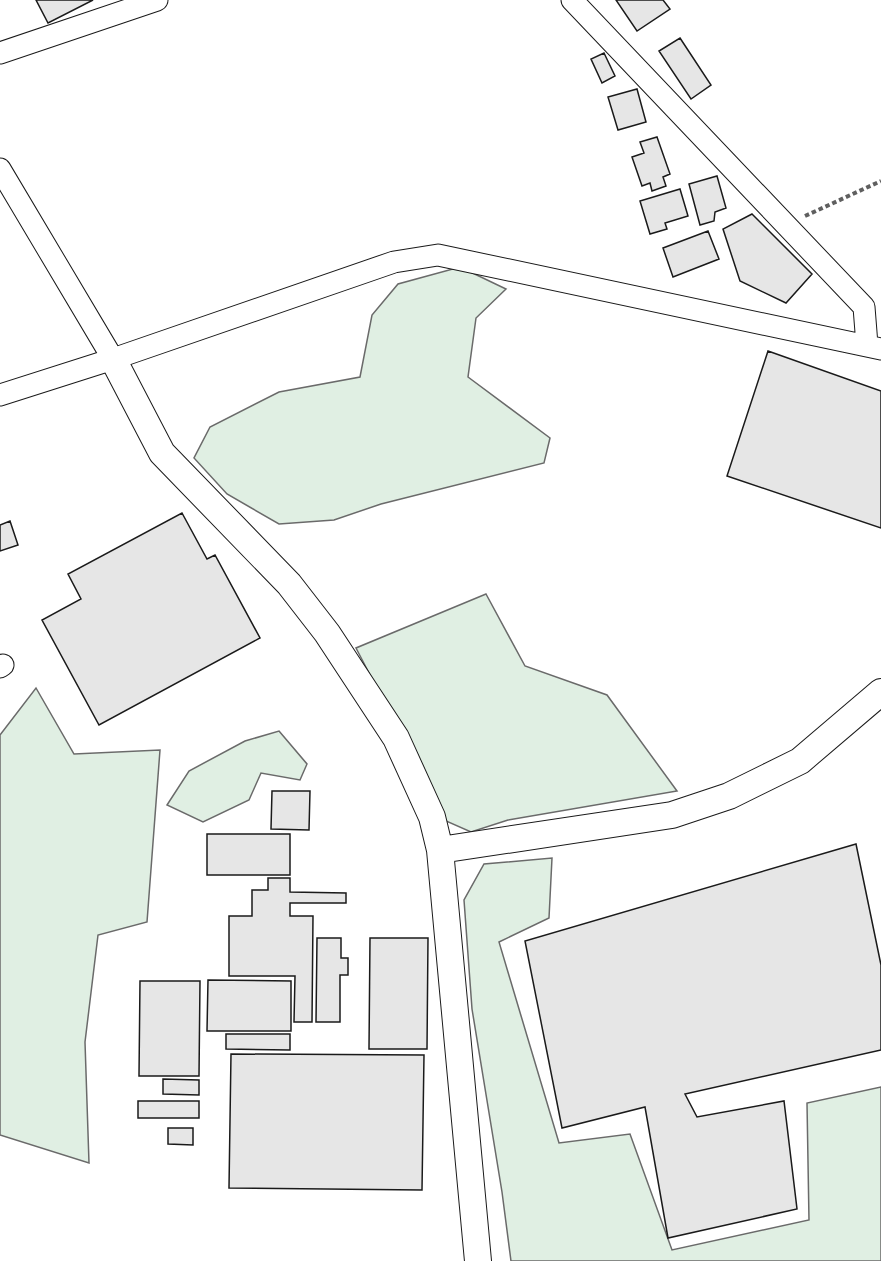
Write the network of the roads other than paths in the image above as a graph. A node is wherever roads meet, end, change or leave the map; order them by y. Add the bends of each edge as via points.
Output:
1 (157, 0) edge
2 (573, 0) edge
3 (0, 53) edge
4 (0, 169) edge
5 (874, 347) edge
6 (113, 359) junction
7 (0, 395) edge
8 (881, 692) edge
9 (440, 850) junction
10 (478, 1261) edge

1 - 3 street
2 - 5 street via 864,307
4 - 6 street
5 - 6 street via 438,255 394,262
6 - 7 street
6 - 9 street via 162,453 289,584 333,642 396,738 432,817
8 - 9 street via 800,761 729,796 672,815
9 - 10 street

